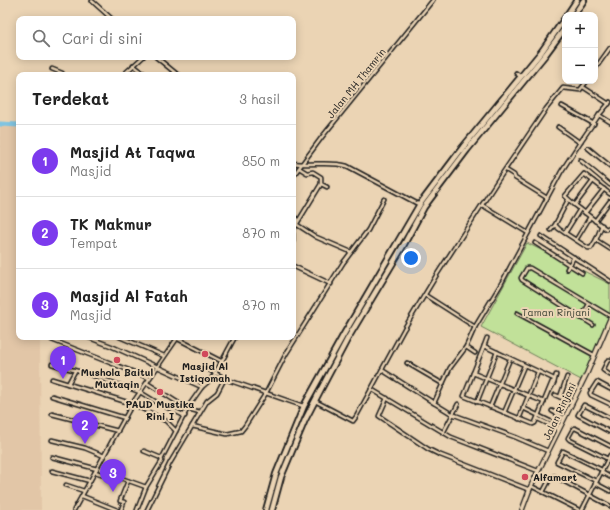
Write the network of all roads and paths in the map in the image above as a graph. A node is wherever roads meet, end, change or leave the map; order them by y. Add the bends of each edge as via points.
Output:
1 (433, 0) edge
2 (577, 0) edge
3 (584, 0) edge
4 (92, 1) dead end
5 (570, 12) edge
6 (576, 12) edge
7 (109, 16) edge
8 (562, 22) edge
9 (562, 32) edge
10 (610, 48) edge
11 (139, 60) edge
12 (160, 60) edge
13 (133, 65) junction
14 (598, 65) edge
15 (52, 69) dead end
16 (60, 72) edge
17 (126, 72) edge
18 (142, 72) edge
19 (174, 72) edge
20 (516, 73) dead end
21 (523, 78) junction
22 (583, 86) joint
23 (609, 103) edge
24 (562, 106) dead end
25 (599, 115) junction
26 (610, 122) edge
27 (594, 124) junction
28 (558, 127) dead end
29 (581, 141) junction
30 (588, 148) dead end
31 (580, 160) dead end
32 (296, 164) edge
33 (302, 165) junction
34 (610, 166) edge
35 (299, 168) junction
36 (506, 170) junction
37 (296, 172) edge
38 (593, 181) junction
39 (321, 184) junction
40 (610, 185) edge
41 (327, 187) dead end
42 (604, 189) junction
43 (610, 194) edge
44 (546, 198) junction
45 (384, 199) dead end
46 (568, 200) junction
47 (610, 201) edge
48 (575, 205) junction
49 (422, 206) junction
50 (482, 206) junction
51 (580, 209) junction
52 (585, 212) junction
53 (590, 217) junction
54 (298, 220) joint
55 (595, 220) junction
56 (296, 224) joint
57 (555, 225) junction
58 (602, 225) junction
59 (610, 227) edge
60 (551, 230) dead end
61 (528, 233) junction
62 (565, 233) junction
63 (541, 236) dead end
64 (576, 240) junction
65 (596, 240) junction
66 (535, 243) dead end
67 (610, 249) edge
68 (351, 252) junction
69 (574, 258) junction
70 (569, 265) junction
71 (296, 267) edge
72 (567, 269) dead end
73 (582, 273) dead end
74 (610, 280) edge
75 (331, 284) junction
76 (371, 293) junction
77 (425, 295) junction
78 (589, 304) junction
79 (517, 313) dead end
80 (581, 318) junction
81 (610, 318) edge
82 (593, 325) dead end
83 (475, 327) junction
84 (296, 338) edge
85 (487, 338) dead end
86 (52, 340) dead end
87 (95, 340) edge
88 (133, 340) edge
89 (175, 340) edge
90 (180, 340) edge
91 (233, 340) edge
92 (295, 340) edge
93 (484, 346) junction
94 (466, 347) junction
95 (496, 352) junction
96 (475, 353) dead end
97 (594, 355) junction
98 (164, 356) junction
99 (510, 359) junction
100 (610, 360) edge
101 (221, 362) junction
102 (407, 363) dead end
103 (52, 364) dead end
104 (157, 366) junction
105 (524, 366) junction
106 (204, 367) dead end
107 (382, 370) junction
108 (75, 371) junction
109 (538, 372) junction
110 (473, 373) junction
111 (215, 374) junction
112 (556, 374) dead end
113 (610, 374) edge
114 (567, 377) dead end
115 (149, 378) junction
116 (225, 378) junction
117 (487, 378) junction
118 (52, 379) dead end
119 (554, 380) junction
120 (147, 383) junction
121 (68, 384) junction
122 (443, 384) junction
123 (500, 384) junction
124 (315, 386) junction
125 (202, 387) junction
126 (321, 389) junction
127 (371, 389) junction
128 (514, 389) junction
129 (610, 389) edge
130 (140, 392) junction
131 (266, 393) junction
132 (528, 395) junction
133 (555, 395) dead end
134 (52, 396) dead end
135 (560, 397) junction
136 (387, 398) junction
137 (315, 400) junction
138 (477, 402) junction
139 (544, 402) junction
140 (572, 402) junction
141 (434, 403) junction
142 (133, 404) junction
143 (458, 404) dead end
144 (610, 404) edge
145 (304, 406) junction
146 (490, 407) junction
147 (523, 408) junction
148 (188, 410) junction
149 (200, 412) junction
150 (552, 412) dead end
151 (504, 413) junction
152 (52, 414) dead end
153 (453, 414) junction
154 (185, 416) junction
155 (298, 417) junction
156 (538, 417) junction
157 (125, 418) junction
158 (564, 418) junction
159 (610, 418) edge
160 (519, 419) junction
161 (306, 420) junction
162 (192, 426) junction
163 (559, 428) junction
164 (118, 431) junction
165 (176, 431) junction
166 (610, 432) edge
167 (443, 433) junction
168 (52, 440) dead end
169 (610, 446) edge
170 (285, 450) junction
171 (144, 451) dead end
172 (548, 451) junction
173 (291, 452) junction
174 (610, 455) edge
175 (104, 456) junction
176 (52, 457) dead end
177 (162, 458) junction
178 (608, 460) edge
179 (52, 471) dead end
180 (96, 471) junction
181 (538, 471) junction
182 (602, 471) junction
183 (610, 477) edge
184 (90, 481) junction
185 (128, 481) junction
186 (596, 482) junction
187 (66, 485) dead end
188 (146, 487) junction
189 (530, 488) junction
190 (84, 491) junction
191 (610, 491) edge
192 (543, 492) junction
193 (590, 495) junction
194 (82, 496) junction
195 (610, 506) edge
196 (75, 510) edge
197 (117, 510) edge
198 (121, 510) edge
199 (137, 510) edge
200 (147, 510) edge
201 (266, 510) edge
202 (272, 510) edge
203 (522, 510) edge
204 (578, 510) edge
205 (582, 510) edge

1 - 33 street, Jalan MH Thamrin
2 - 5 highway
3 - 6 highway
4 - 7 street
8 - 21 highway
9 - 21 highway
10 - 14 street
11 - 13 street
12 - 19 street
13 - 17 street
13 - 18 street
15 - 16 street
20 - 21 street
21 - 49 highway
22 - 23 street
22 - 36 street via 580,90 563,88
23 - 25 street
24 - 27 street
25 - 26 street
25 - 27 street
27 - 29 street
28 - 29 street via 577,141
29 - 44 street
30 - 34 street
31 - 40 street
32 - 33 street
33 - 35 street, Jalan MH Thamrin
33 - 49 street via 347,166
35 - 37 street, Jalan MH Thamrin
35 - 39 street via 306,173 313,172 320,176
36 - 44 street
36 - 50 street
38 - 42 street
38 - 46 street via 582,174 566,194
38 - 48 street
39 - 41 street
39 - 54 street
42 - 43 street
42 - 52 street
44 - 61 street
45 - 68 street via 368,230
46 - 48 street
46 - 57 street
47 - 55 street
48 - 51 street
49 - 76 highway
50 - 61 street
50 - 77 street
51 - 52 street
51 - 62 street
52 - 53 street
53 - 55 street
53 - 64 street
54 - 56 street
55 - 58 street
56 - 68 street via 316,237
57 - 60 street
57 - 62 street
58 - 59 street via 606,229
58 - 65 street
61 - 83 street
62 - 64 street
63 - 69 street
64 - 65 street via 589,249
65 - 67 street
66 - 70 street
68 - 75 street
69 - 70 street
69 - 74 street
70 - 72 street
70 - 73 street
71 - 75 street
75 - 84 street
76 - 124 highway
76 - 126 highway
77 - 83 street
77 - 107 street
78 - 80 street
78 - 80 street via 530,268 527,268 521,278
78 - 81 street
79 - 97 street
80 - 82 street
81 - 97 street, Jalan Rinjani
83 - 94 street
85 - 93 street
86 - 115 street
87 - 104 street
88 - 98 street
89 - 98 street
90 - 101 street
91 - 101 street
92 - 131 street
93 - 95 street
93 - 110 street
94 - 96 street
94 - 122 street via 450,368
95 - 99 street
95 - 117 street
97 - 140 street, Jalan Rinjani
98 - 104 street
99 - 105 street
99 - 123 street
100 - 113 street via 603,370
101 - 111 street
102 - 122 street
103 - 108 street
104 - 115 street
104 - 125 street
105 - 109 street
105 - 128 street
106 - 111 street
107 - 127 street
107 - 141 street
108 - 121 street
108 - 130 street
109 - 119 street
109 - 132 street
110 - 117 street
110 - 138 street via 464,396
111 - 116 street
111 - 125 street
112 - 119 street
114 - 135 street
115 - 120 street
116 - 131 street
116 - 149 street via 217,393 206,400
117 - 123 street
117 - 138 street
118 - 121 street
119 - 139 street
120 - 130 street
120 - 148 street
121 - 142 street
122 - 141 street
123 - 128 street
123 - 146 street
124 - 126 highway
124 - 145 highway
125 - 148 street
126 - 137 highway
127 - 136 street
127 - 137 street via 353,421
128 - 132 street
128 - 151 street
129 - 144 street via 596,382 590,394
130 - 142 street
130 - 154 street
131 - 145 street
131 - 162 street via 241,431 226,434
132 - 139 street
132 - 147 street
133 - 135 street
134 - 157 street
135 - 140 street
136 - 167 street
136 - 189 street via 379,416 428,449
137 - 161 highway
138 - 146 street
139 - 156 street
140 - 158 street, Jalan Rinjani
141 - 153 street
142 - 157 street
142 - 165 street via 166,421
143 - 153 street
145 - 155 highway
146 - 151 street
147 - 156 street
147 - 160 street
148 - 149 street
148 - 154 street
149 - 162 street
150 - 158 street
151 - 160 street
152 - 164 street
153 - 167 street
153 - 172 street
154 - 165 street
155 - 161 highway
155 - 170 highway
156 - 160 street via 533,424
156 - 163 street
157 - 164 street
158 - 163 street, Jalan Rinjani
159 - 166 street via 584,405 578,415
161 - 173 highway
162 - 200 street
163 - 172 street, Jalan Rinjani
164 - 175 street
165 - 177 street
167 - 181 street
168 - 175 street via 85,448
169 - 178 street via 575,428 568,438
170 - 173 highway
170 - 201 highway
171 - 177 street
172 - 181 street, Jalan Rinjani
173 - 202 highway
174 - 178 street
175 - 180 street
176 - 180 street
177 - 188 street
178 - 182 street
179 - 184 street
180 - 184 street
180 - 185 street
181 - 189 street, Jalan Rinjani
182 - 183 street
182 - 186 street
182 - 186 street via 561,452 557,462
184 - 190 street
185 - 188 street
185 - 198 street via 120,501 124,502
186 - 191 street
186 - 193 street
187 - 190 street
188 - 199 street
189 - 192 street
189 - 203 street, Jalan Rinjani
190 - 194 street
192 - 193 street via 552,475
192 - 204 street
193 - 195 street
193 - 205 street
194 - 196 street
194 - 197 street

